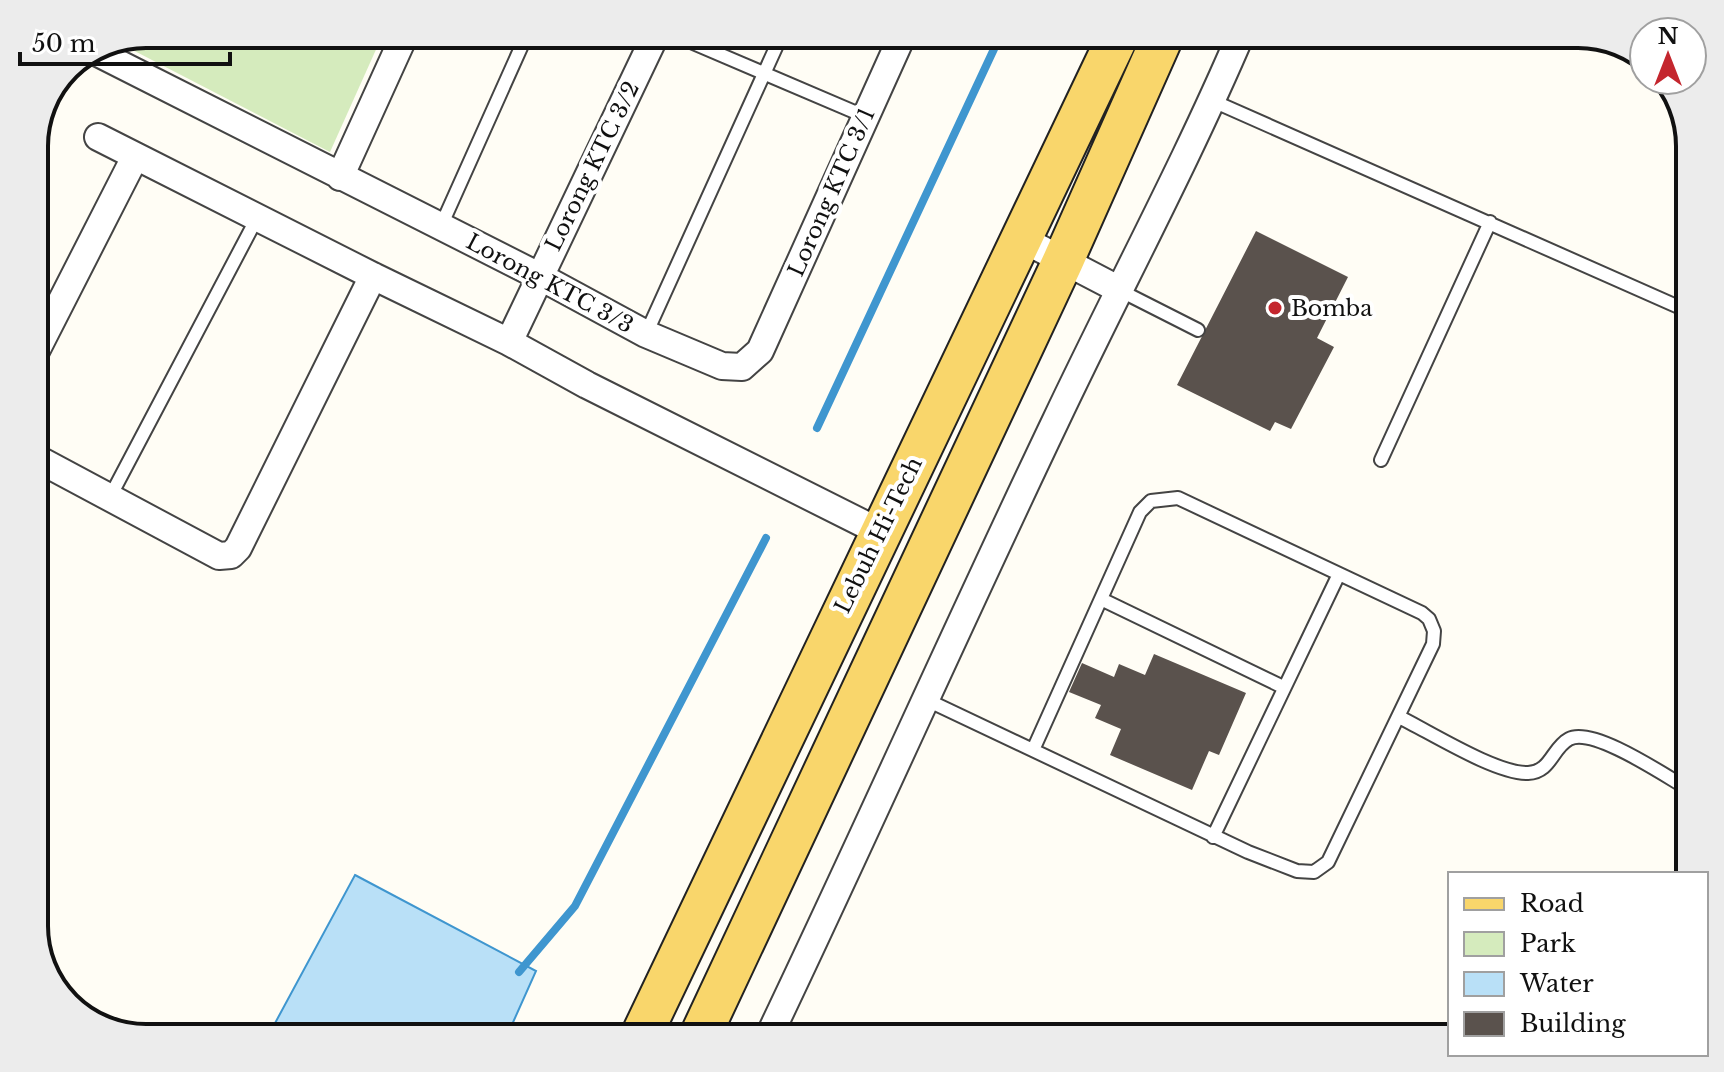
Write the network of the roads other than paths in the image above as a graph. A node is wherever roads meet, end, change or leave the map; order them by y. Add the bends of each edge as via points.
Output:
1 (399, 48) edge
2 (521, 48) edge
3 (649, 48) edge
4 (705, 48) edge
5 (775, 48) edge
6 (896, 48) edge
7 (1112, 48) edge
8 (1158, 48) edge
9 (1235, 48) edge
10 (105, 57) edge
11 (763, 73) junction
12 (1213, 101) junction
13 (864, 116) junction
14 (98, 137) dead end
15 (135, 157) junction
16 (340, 177) junction
17 (257, 218) junction
18 (1490, 222) junction
19 (441, 226) junction
20 (1022, 239) junction
21 (1063, 261) junction
22 (373, 276) junction
23 (539, 276) junction
24 (1118, 289) junction
25 (1676, 306) edge
26 (48, 328) edge
27 (1198, 330) dead end
28 (646, 334) junction
29 (509, 342) junction
30 (760, 351) joint
31 (1381, 460) dead end
32 (48, 464) edge
33 (110, 497) junction
34 (880, 532) junction
35 (1339, 574) junction
36 (1101, 599) junction
37 (1283, 687) junction
38 (927, 700) junction
39 (1399, 717) junction
40 (1033, 750) junction
41 (1676, 782) edge
42 (1213, 837) junction
43 (647, 1024) edge
44 (706, 1024) edge
45 (775, 1024) edge

1 - 16 street
2 - 19 lane
3 - 23 street, Lorong KTC 3/2
4 - 11 lane
5 - 11 lane
6 - 13 street, Lorong KTC 3/1
7 - 20 main road, Lebuh Hi-Tech
8 - 21 main road
9 - 12 street
10 - 16 street, Lorong KTC 3/3
11 - 13 lane
11 - 28 lane
12 - 18 lane
12 - 24 street
13 - 30 street, Lorong KTC 3/1
14 - 15 street
15 - 17 street
15 - 26 street
16 - 19 street, Lorong KTC 3/3
17 - 22 street
17 - 33 lane
18 - 25 lane
18 - 31 lane
19 - 23 street, Lorong KTC 3/3
20 - 21 street
20 - 34 main road, Lebuh Hi-Tech
21 - 24 street
21 - 44 main road
22 - 29 street
22 - 33 street via 231,555 219,556
23 - 28 street, Lorong KTC 3/3
23 - 29 street, Lorong KTC 3/2
24 - 27 lane
24 - 38 street
28 - 30 street, Lorong KTC 3/3 via 722,366 742,367
29 - 34 street
32 - 33 street
34 - 43 main road, Lebuh Hi-Tech
35 - 36 lane via 1178,498 1161,498 1140,512
35 - 37 lane
35 - 39 lane via 1429,619 1433,644
36 - 37 lane
36 - 40 lane
37 - 42 lane
38 - 40 lane
38 - 45 street
39 - 41 lane via 1500,768 1529,773 1545,768 1567,740 1582,735
39 - 42 lane via 1328,862 1314,872 1297,871
40 - 42 lane

